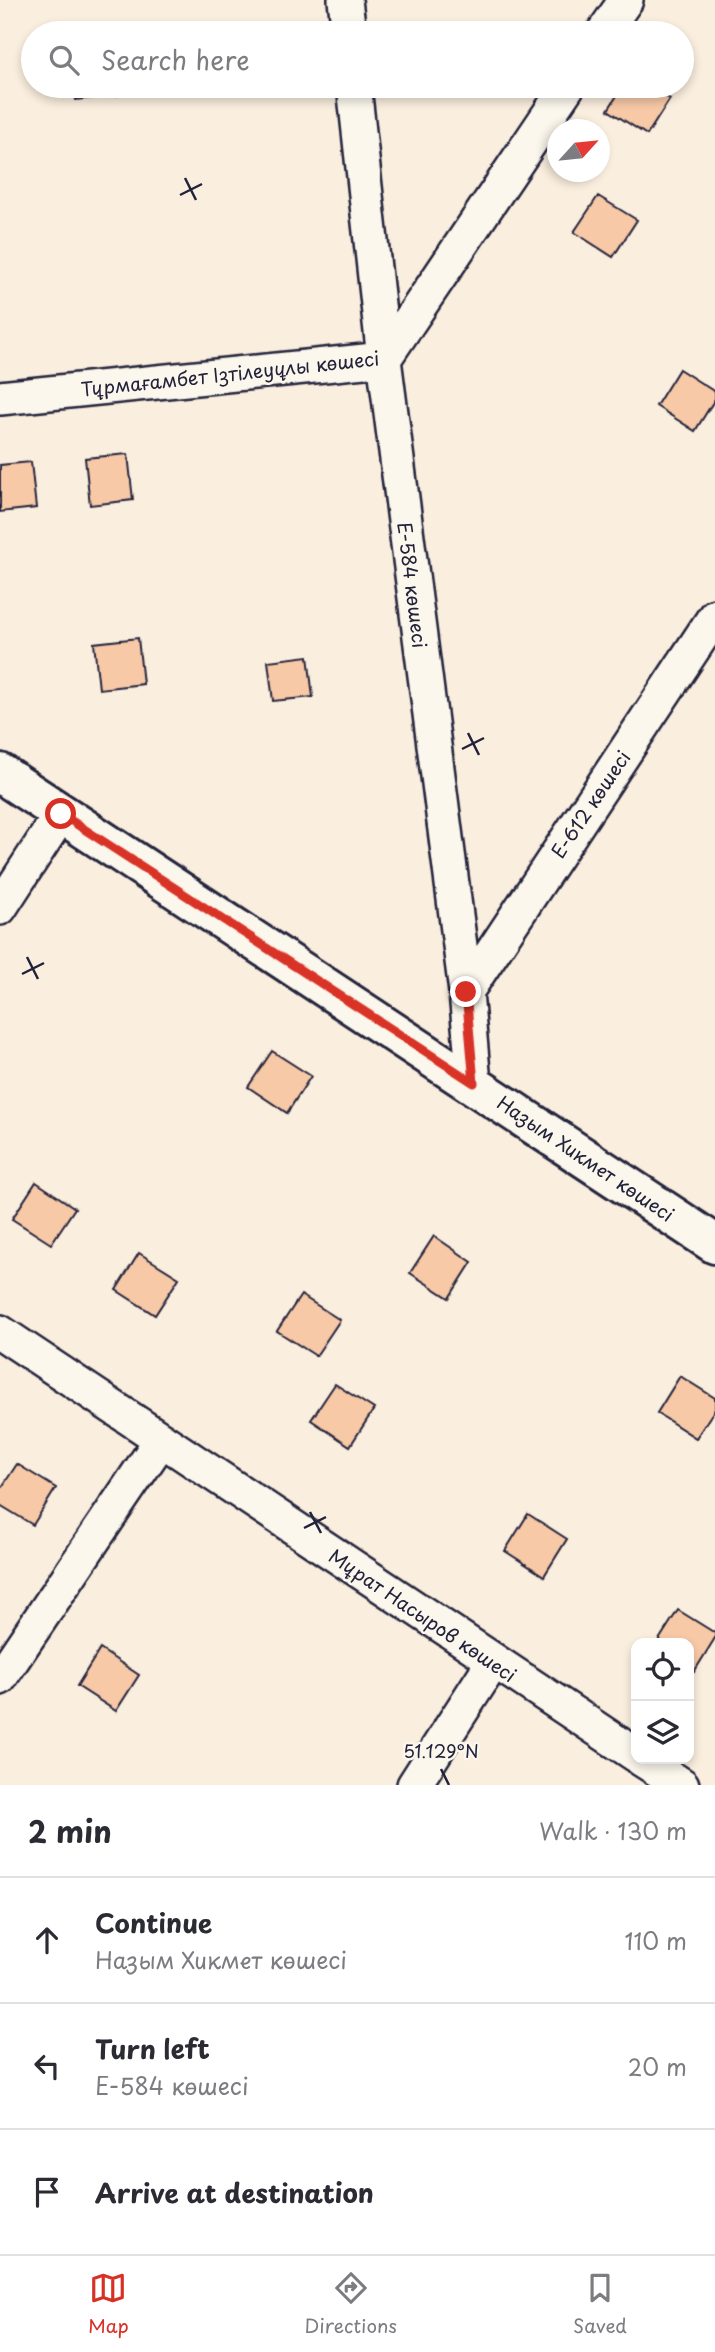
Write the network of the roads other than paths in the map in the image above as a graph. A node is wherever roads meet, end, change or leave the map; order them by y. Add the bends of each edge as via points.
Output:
1 (345, 0) edge
2 (626, 0) edge
3 (348, 21) edge
4 (612, 21) edge
5 (355, 98) edge
6 (560, 98) edge
7 (384, 359) junction
8 (0, 398) edge
9 (715, 616) edge
10 (0, 773) edge
11 (61, 814) junction
12 (0, 908) edge
13 (466, 992) junction
14 (474, 1083) junction
15 (715, 1244) edge
16 (0, 1332) edge
17 (161, 1440) junction
18 (494, 1662) junction
19 (0, 1678) edge
20 (631, 1752) edge
21 (649, 1764) edge
22 (414, 1785) edge
23 (681, 1785) edge

1 - 3 street
2 - 4 street
5 - 7 street, Е-584 көшесі
6 - 7 street, Тұрмағамбет Ізтілеуұлы көшесі
7 - 8 street, Тұрмағамбет Ізтілеуұлы көшесі
7 - 13 street, Е-584 көшесі
9 - 13 street, Е-612 көшесі
10 - 11 street, Назым Хикмет көшесі
11 - 12 street
11 - 14 street, Назым Хикмет көшесі
13 - 14 street, Е-584 көшесі
14 - 15 street, Назым Хикмет көшесі
16 - 17 street, Мұрат Насыров көшесі
17 - 18 street, Мұрат Насыров көшесі
17 - 19 street
18 - 20 street, Мұрат Насыров көшесі
18 - 22 street
21 - 23 street

